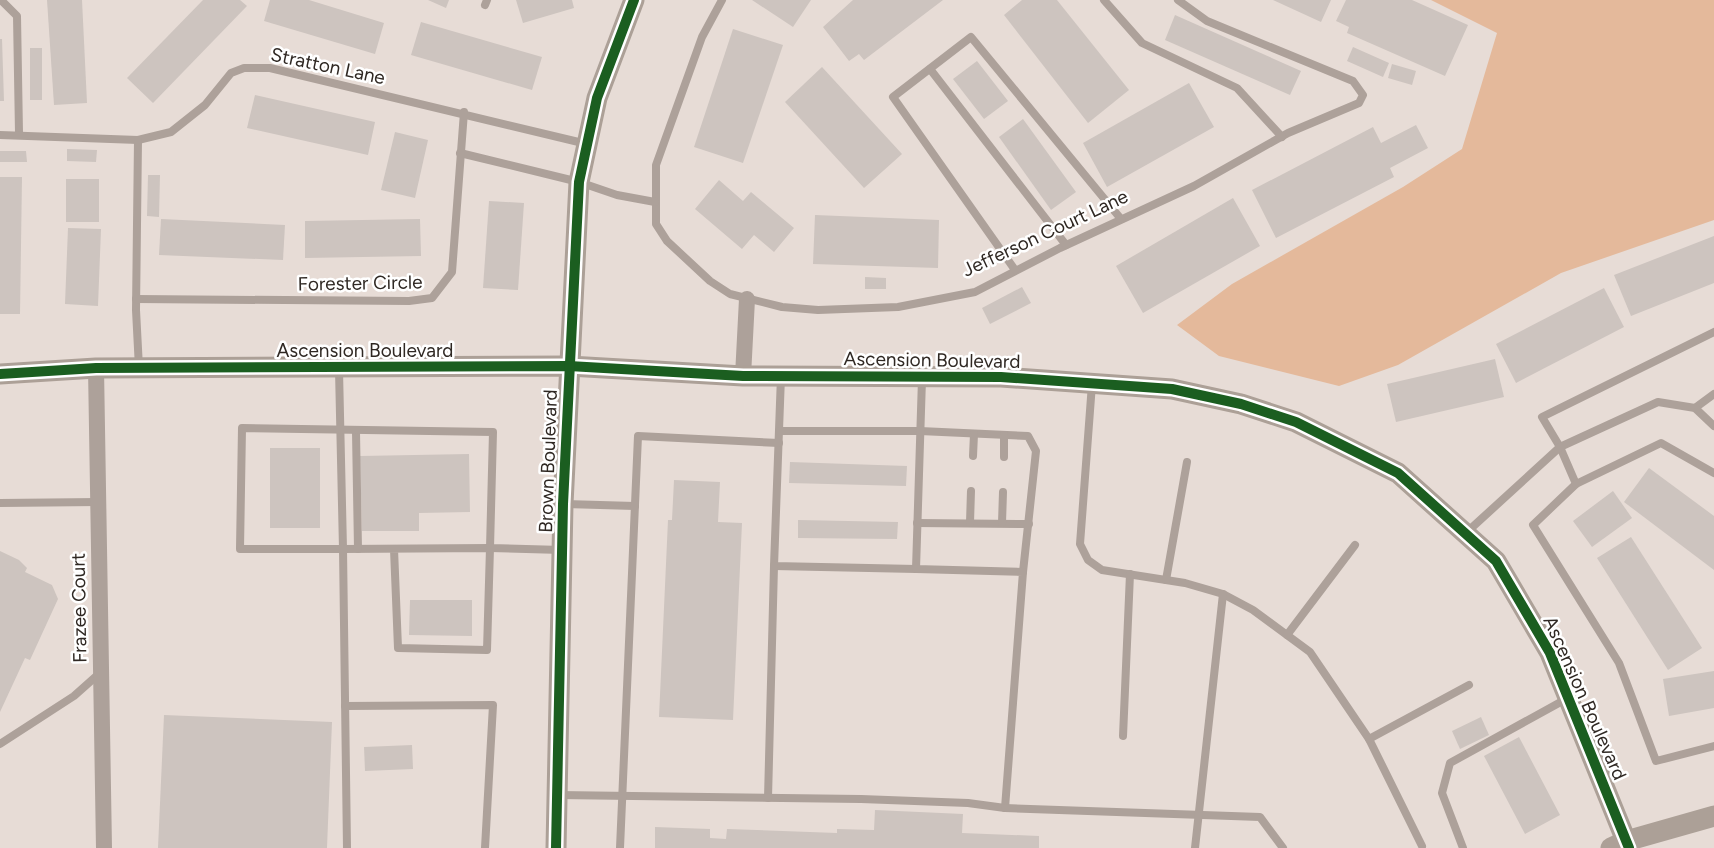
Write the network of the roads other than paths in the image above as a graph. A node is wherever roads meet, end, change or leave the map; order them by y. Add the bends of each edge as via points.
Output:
1 (1, 0) edge
2 (634, 0) edge
3 (722, 0) edge
4 (1104, 0) edge
5 (1178, 0) edge
6 (930, 69) junction
7 (464, 113) junction
8 (19, 133) junction
9 (0, 135) edge
10 (1282, 137) junction
11 (138, 140) junction
12 (587, 145) junction
13 (460, 153) junction
14 (579, 182) junction
15 (655, 202) junction
16 (1121, 219) junction
17 (1066, 245) junction
18 (1015, 270) junction
19 (136, 299) junction
20 (747, 299) junction
21 (1714, 332) edge
22 (569, 366) junction
23 (96, 368) junction
24 (339, 368) junction
25 (139, 369) junction
26 (0, 374) edge
27 (743, 376) junction
28 (781, 376) junction
29 (922, 377) junction
30 (1092, 384) junction
31 (1714, 394) edge
32 (1695, 408) junction
33 (1714, 426) edge
34 (779, 430) junction
35 (341, 431) junction
36 (920, 431) junction
37 (356, 432) junction
38 (974, 434) junction
39 (1004, 435) junction
40 (779, 443) junction
41 (1560, 447) junction
42 (973, 456) dead end
43 (1004, 457) dead end
44 (1187, 462) dead end
45 (1714, 474) edge
46 (1576, 484) junction
47 (971, 491) dead end
48 (1003, 492) dead end
49 (98, 502) junction
50 (0, 503) edge
51 (563, 504) junction
52 (635, 506) junction
53 (918, 523) junction
54 (970, 523) junction
55 (1002, 523) junction
56 (1029, 524) junction
57 (1466, 533) junction
58 (1355, 545) dead end
59 (490, 548) junction
60 (343, 549) junction
61 (358, 549) junction
62 (394, 549) junction
63 (562, 550) junction
64 (774, 566) junction
65 (916, 569) junction
66 (1023, 572) junction
67 (1130, 574) junction
68 (1166, 580) junction
69 (1223, 594) junction
70 (1287, 635) junction
71 (101, 672) junction
72 (1469, 685) dead end
73 (1568, 698) junction
74 (345, 706) junction
75 (1123, 736) dead end
76 (1369, 739) junction
77 (0, 744) edge
78 (1714, 746) edge
79 (555, 795) junction
80 (622, 796) junction
81 (768, 798) junction
82 (1005, 808) junction
83 (1197, 815) junction
84 (1714, 816) edge
85 (1422, 846) edge
86 (1622, 846) edge
87 (104, 848) edge
88 (347, 848) edge
89 (485, 848) edge
90 (556, 848) edge
91 (620, 848) edge
92 (1195, 848) edge
93 (1283, 848) edge
94 (1463, 848) edge

1 - 8 lane via 17,16
2 - 12 street, Brown Boulevard via 597,98
3 - 15 lane, Jefferson Court Lane via 702,37 656,165
4 - 10 lane via 1142,43 1237,88
5 - 10 lane, Jefferson Court Lane via 1207,21 1353,81 1361,89 1359,103
6 - 16 lane via 971,37
6 - 17 lane
6 - 18 lane via 893,97
7 - 11 lane, Stratton Lane via 270,68 244,68 225,78 205,105 171,132
7 - 12 lane, Stratton Lane
7 - 13 lane
8 - 9 lane, Stratton Lane
8 - 11 lane, Stratton Lane
10 - 16 lane, Jefferson Court Lane via 1194,186
11 - 19 lane
12 - 14 street, Brown Boulevard
13 - 14 lane
13 - 19 lane, Forester Circle via 452,272 432,298
14 - 15 lane
14 - 22 street, Brown Boulevard
15 - 20 lane, Jefferson Court Lane via 656,223 667,241 710,281
16 - 17 lane, Jefferson Court Lane
17 - 18 lane, Jefferson Court Lane
18 - 20 lane, Jefferson Court Lane via 975,292 898,307 818,310
19 - 25 lane
20 - 27 street
21 - 41 lane via 1542,418
22 - 24 street, Ascension Boulevard
22 - 27 street, Ascension Boulevard
22 - 51 street, Brown Boulevard
23 - 25 street, Ascension Boulevard
23 - 26 street, Ascension Boulevard
23 - 49 street, Frazee Court
24 - 25 street, Ascension Boulevard
24 - 35 lane
27 - 28 street, Ascension Boulevard
28 - 29 street, Ascension Boulevard
28 - 34 lane
29 - 30 street, Ascension Boulevard
29 - 36 lane
30 - 57 street, Ascension Boulevard via 1172,389 1296,422 1398,473
30 - 67 lane via 1080,544 1088,560 1102,570
31 - 32 lane
32 - 33 lane
32 - 41 lane via 1658,401
34 - 36 lane
34 - 40 lane
35 - 37 lane
35 - 60 lane
35 - 60 lane via 242,428 240,549
36 - 38 lane
36 - 53 lane
37 - 59 lane via 493,432
37 - 61 lane
38 - 39 lane
38 - 42 lane
39 - 43 lane
39 - 56 lane via 1028,436 1036,451
40 - 52 lane via 638,436
40 - 64 lane
41 - 46 lane
41 - 57 lane
44 - 68 lane
45 - 46 lane via 1661,443
46 - 78 lane via 1533,525 1619,663 1656,761
47 - 54 lane
48 - 55 lane
49 - 50 lane
49 - 71 street, Frazee Court
51 - 52 lane
51 - 63 street, Brown Boulevard
52 - 80 lane
53 - 54 lane
53 - 65 lane
54 - 55 lane
55 - 56 lane
56 - 66 lane
57 - 73 street, Ascension Boulevard via 1513,585 1550,653
58 - 70 lane
59 - 62 lane
59 - 62 lane via 487,650 398,648
59 - 63 lane
60 - 61 lane
60 - 74 lane
61 - 62 lane
63 - 79 street, Brown Boulevard
64 - 65 lane
64 - 81 lane
65 - 66 lane
66 - 82 lane
67 - 68 lane
67 - 75 lane
68 - 69 lane
69 - 70 lane
69 - 83 lane
70 - 76 lane via 1310,652
71 - 77 lane
71 - 87 street, Frazee Court
72 - 76 lane
73 - 86 street, Ascension Boulevard
73 - 94 lane via 1450,763 1442,793
74 - 88 lane
74 - 89 lane via 492,705
76 - 85 lane
79 - 80 lane
79 - 90 street, Brown Boulevard
80 - 81 lane
80 - 91 lane
81 - 82 lane
82 - 83 lane
83 - 92 lane
83 - 93 lane via 1260,817
84 - 86 street

